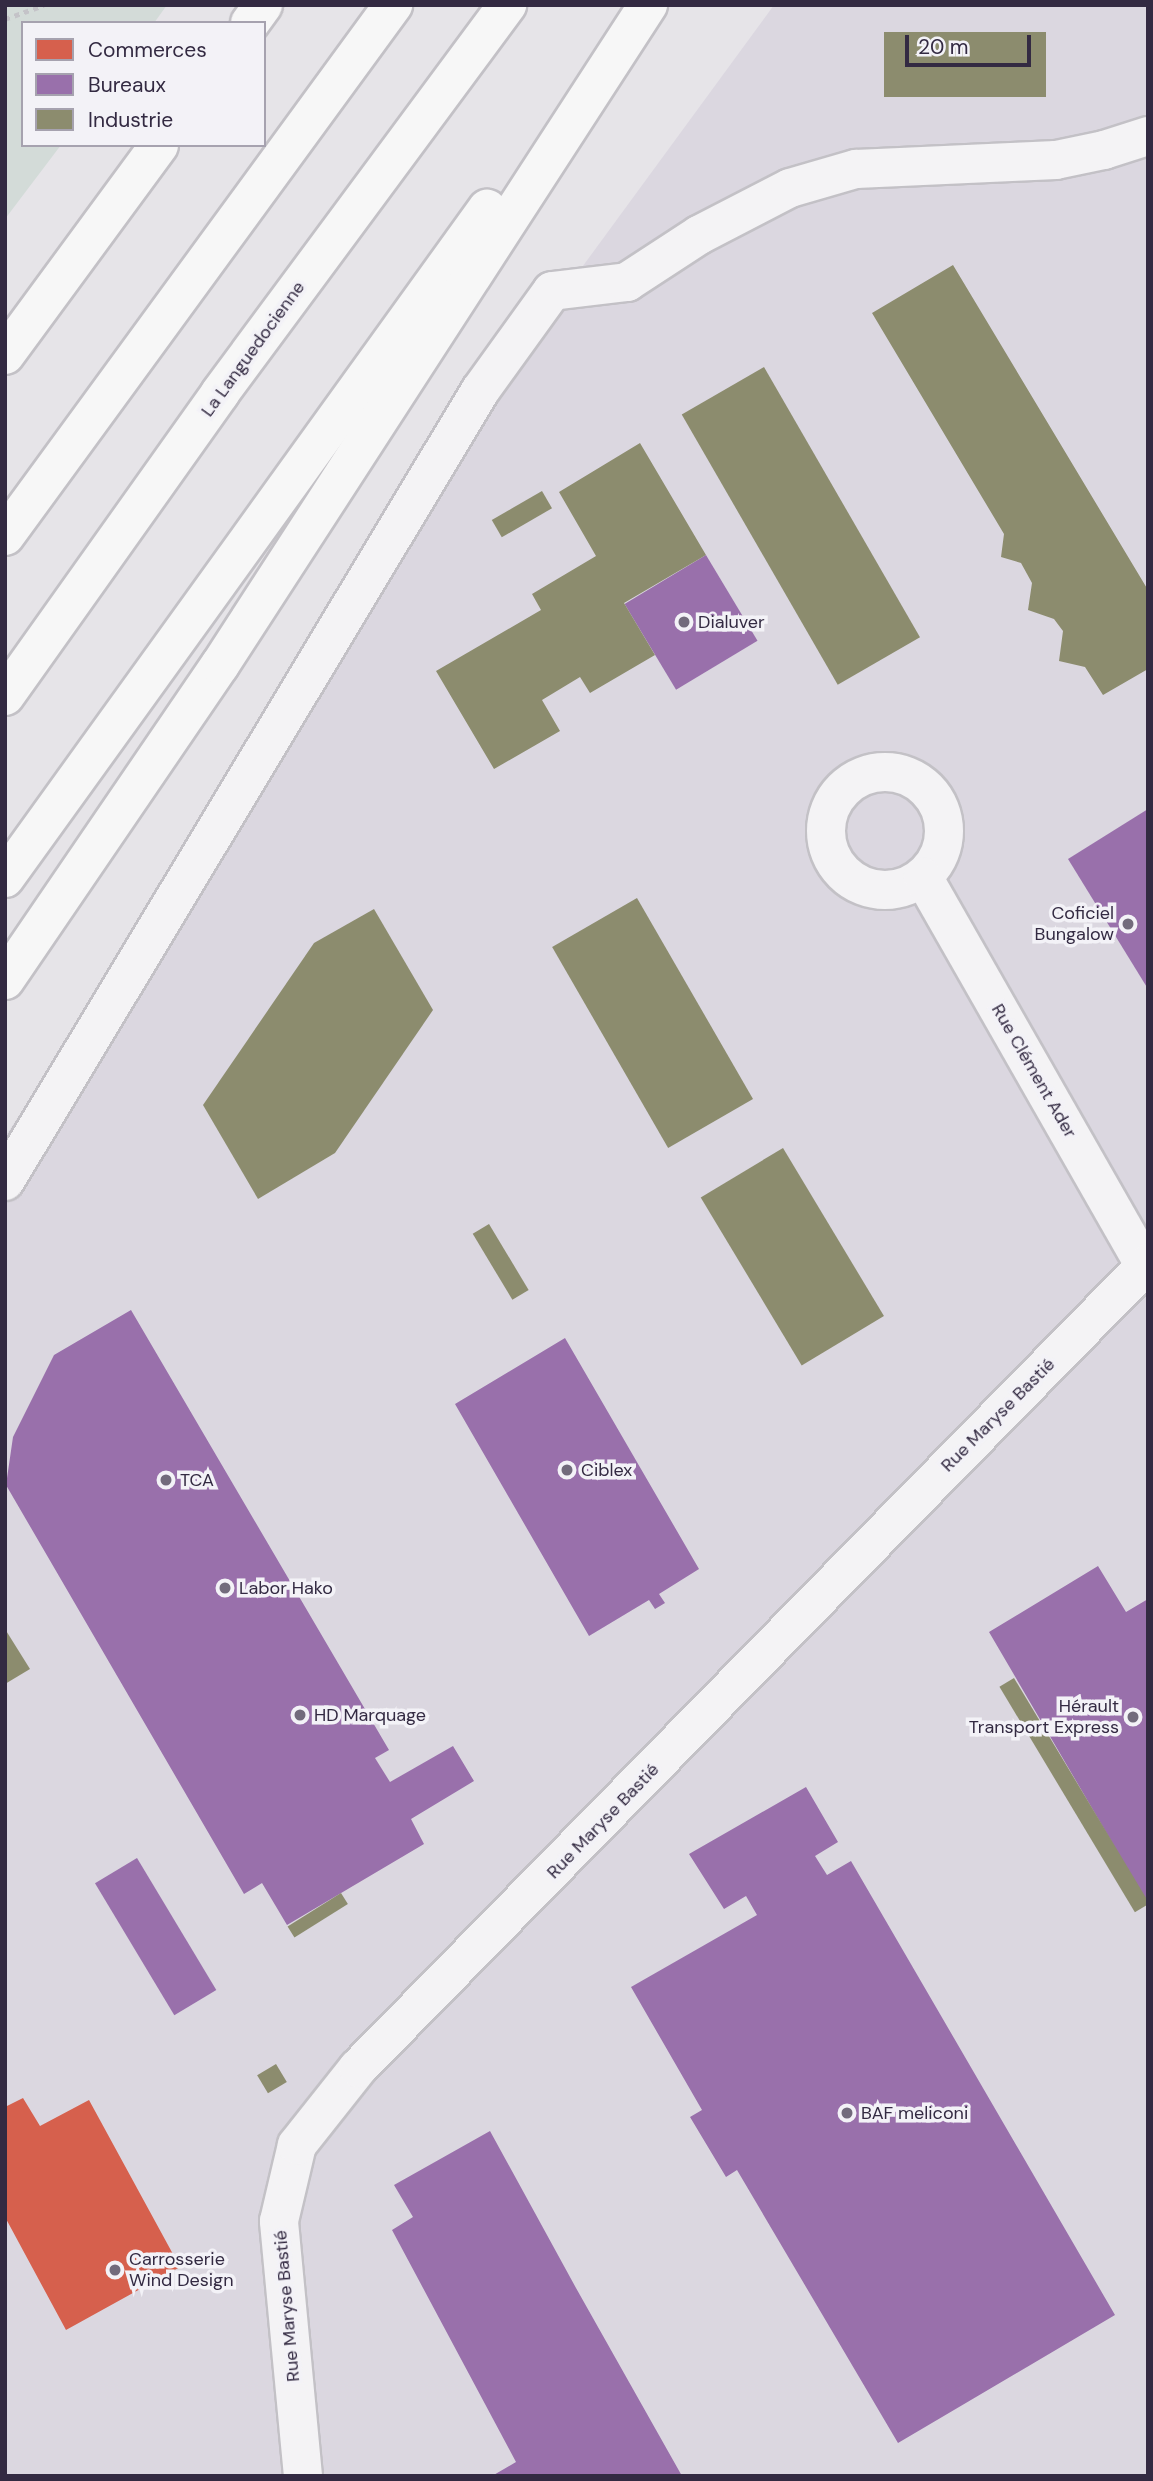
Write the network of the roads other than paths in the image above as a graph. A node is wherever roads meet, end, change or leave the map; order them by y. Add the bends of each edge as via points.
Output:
1 (263, 5) edge
2 (393, 5) edge
3 (507, 5) edge
4 (639, 5) edge
5 (648, 5) edge
6 (251, 21) edge
7 (1148, 136) edge
8 (158, 147) edge
9 (5, 355) edge
10 (5, 536) edge
11 (5, 696) edge
12 (923, 877) dead end
13 (5, 878) edge
14 (5, 980) edge
15 (5, 1181) edge
16 (1146, 1264) edge
17 (303, 2476) edge

1 - 6 highway
2 - 10 highway
3 - 11 highway, La Languedocienne via 220,393
4 - 13 highway
5 - 14 highway via 220,665
7 - 15 street via 1056,160 856,169 790,188 699,235 627,282 552,291 480,391
8 - 9 highway
12 - 16 street, Rue Clément Ader
16 - 17 street, Rue Maryse Bastié via 358,2068 297,2145 279,2221

